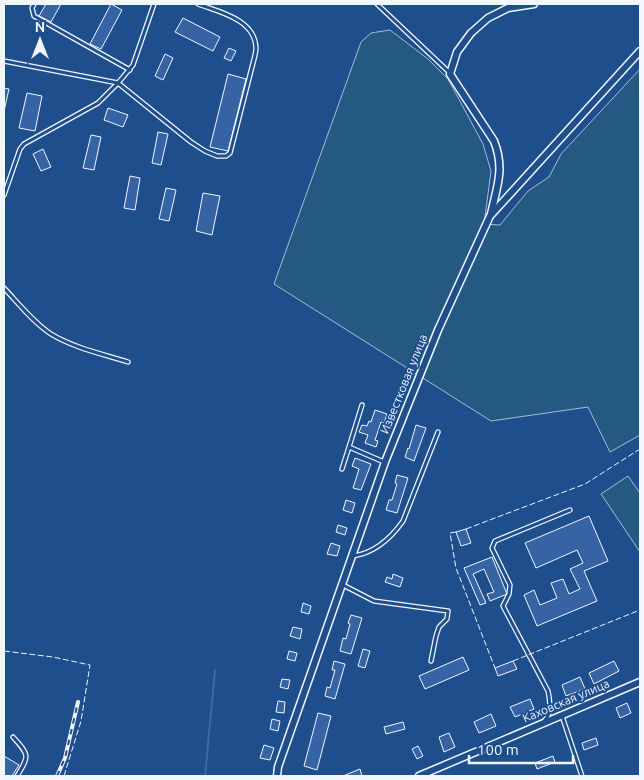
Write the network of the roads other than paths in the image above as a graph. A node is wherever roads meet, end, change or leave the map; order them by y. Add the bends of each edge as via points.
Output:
1 (34, 4) edge
2 (154, 4) edge
3 (198, 4) edge
4 (377, 4) edge
5 (534, 4) edge
6 (640, 51) edge
7 (4, 61) edge
8 (130, 70) junction
9 (450, 74) junction
10 (118, 83) junction
11 (4, 195) edge
12 (490, 216) junction
13 (4, 288) edge
14 (128, 362) dead end
15 (362, 404) dead end
16 (438, 432) dead end
17 (349, 446) junction
18 (385, 462) junction
19 (342, 469) dead end
20 (570, 510) dead end
21 (352, 556) junction
22 (342, 584) junction
23 (431, 661) dead end
24 (640, 682) edge
25 (562, 716) junction
26 (541, 724) junction
27 (13, 737) dead end
28 (17, 776) edge
29 (277, 776) edge
30 (418, 776) edge
31 (582, 776) edge

1 - 8 lane via 34,16
2 - 8 lane
3 - 10 lane via 234,17 254,39 256,49 230,153 217,156 204,151
4 - 9 lane
5 - 9 street via 508,8 488,18 457,52
6 - 12 street, Известковая улица
7 - 10 lane
8 - 10 lane
9 - 12 street via 499,153 501,166
10 - 11 lane via 98,103 24,144
12 - 18 street, Известковая улица via 438,330
13 - 14 lane via 51,334
15 - 17 lane
16 - 21 lane via 403,521 374,549
17 - 18 lane
17 - 19 lane
18 - 21 street, Известковая улица
20 - 26 lane via 495,541 492,548 510,585 503,606 548,691 548,717
21 - 22 street, Известковая улица
22 - 23 lane via 374,602 448,611 447,619 439,627
22 - 29 street, Известковая улица
24 - 25 street, Каховская улица
25 - 26 street, Каховская улица
25 - 31 lane
26 - 30 street, Каховская улица
27 - 28 lane via 25,751 27,760

